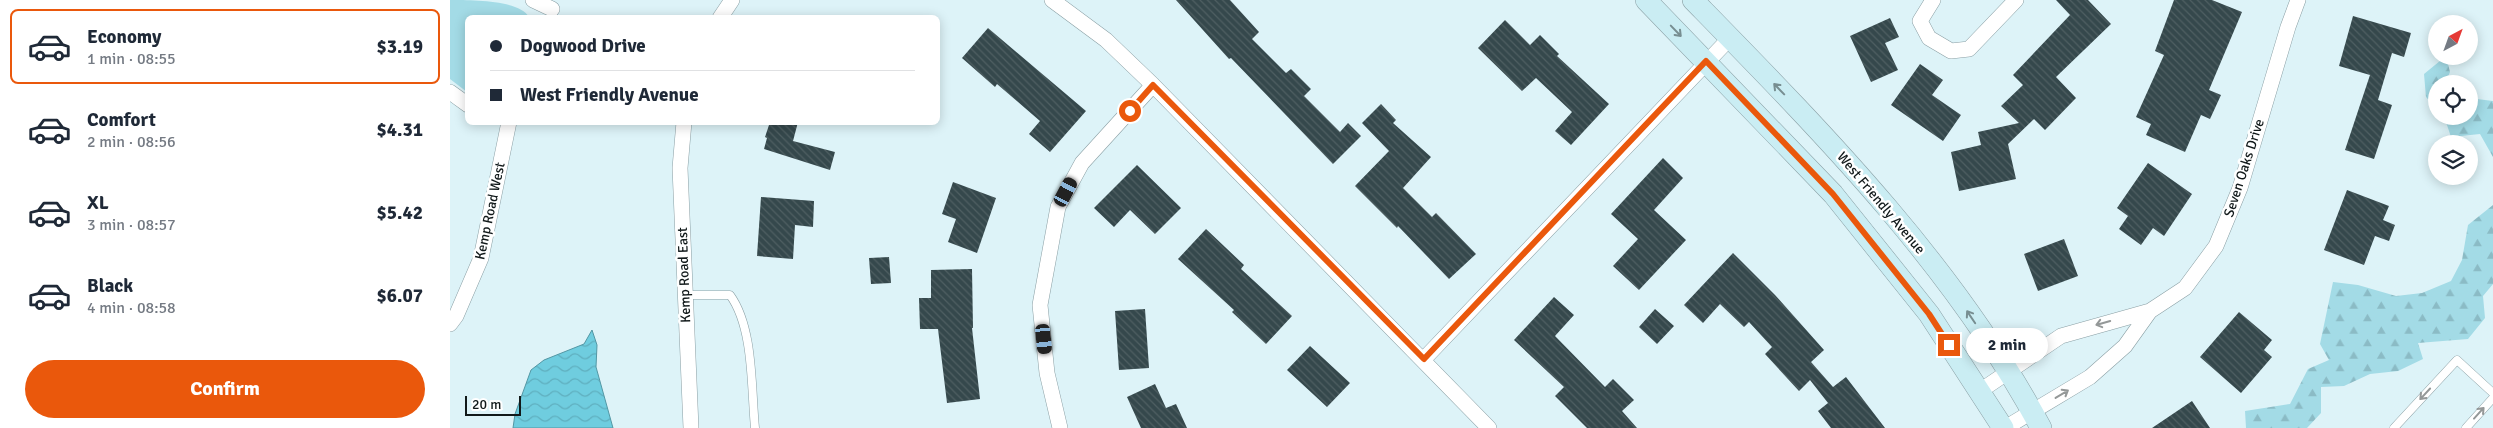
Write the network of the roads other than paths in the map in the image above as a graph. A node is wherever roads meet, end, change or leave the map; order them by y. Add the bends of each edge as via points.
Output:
1 (533, 0) edge
2 (732, 0) edge
3 (1052, 0) edge
4 (1646, 0) edge
5 (1693, 0) edge
6 (1933, 0) edge
7 (2016, 0) edge
8 (2298, 0) edge
9 (553, 9) edge
10 (722, 15) edge
11 (1730, 38) junction
12 (1706, 61) junction
13 (1153, 85) junction
14 (450, 92) edge
15 (465, 103) edge
16 (504, 125) edge
17 (684, 125) edge
18 (685, 295) junction
19 (2150, 310) junction
20 (450, 324) edge
21 (1424, 359) junction
22 (2008, 372) junction
23 (1980, 390) junction
24 (2493, 393) edge
25 (2493, 398) edge
26 (2037, 420) edge
27 (691, 428) edge
28 (755, 428) edge
29 (1060, 428) edge
30 (1489, 428) edge
31 (2004, 428) edge
32 (2394, 428) edge
33 (2466, 428) edge

1 - 9 street
2 - 10 street
3 - 13 street via 1106,40
4 -> 12 main road
5 - 11 main road, West Friendly Avenue
6 - 7 street via 1920,21 1929,38 1951,51 1969,49
8 - 19 street, Seven Oaks Drive via 2240,188 2216,246 2185,288
11 - 12 street
22 -> 11 main road, West Friendly Avenue via 1962,303 1858,173
12 - 21 street
12 - 23 main road via 1833,194 1929,314
13 - 21 street
13 - 29 street via 1082,162 1058,207 1040,305 1047,373
14 - 15 street
16 - 20 street, Kemp Road West via 481,258
17 - 18 street, Kemp Road East via 680,168
18 - 27 street, Kemp Road East
18 - 28 lane via 730,295 737,304 746,331
19 -> 22 street, Seven Oaks Drive via 2061,336
26 -> 19 street, Seven Oaks Drive via 2125,346
21 - 30 street
22 - 23 street, Seven Oaks Drive
22 - 26 main road, West Friendly Avenue
23 - 31 main road
24 -> 32 lane via 2457,360
33 -> 25 lane
26 - 31 street, Seven Oaks Drive

